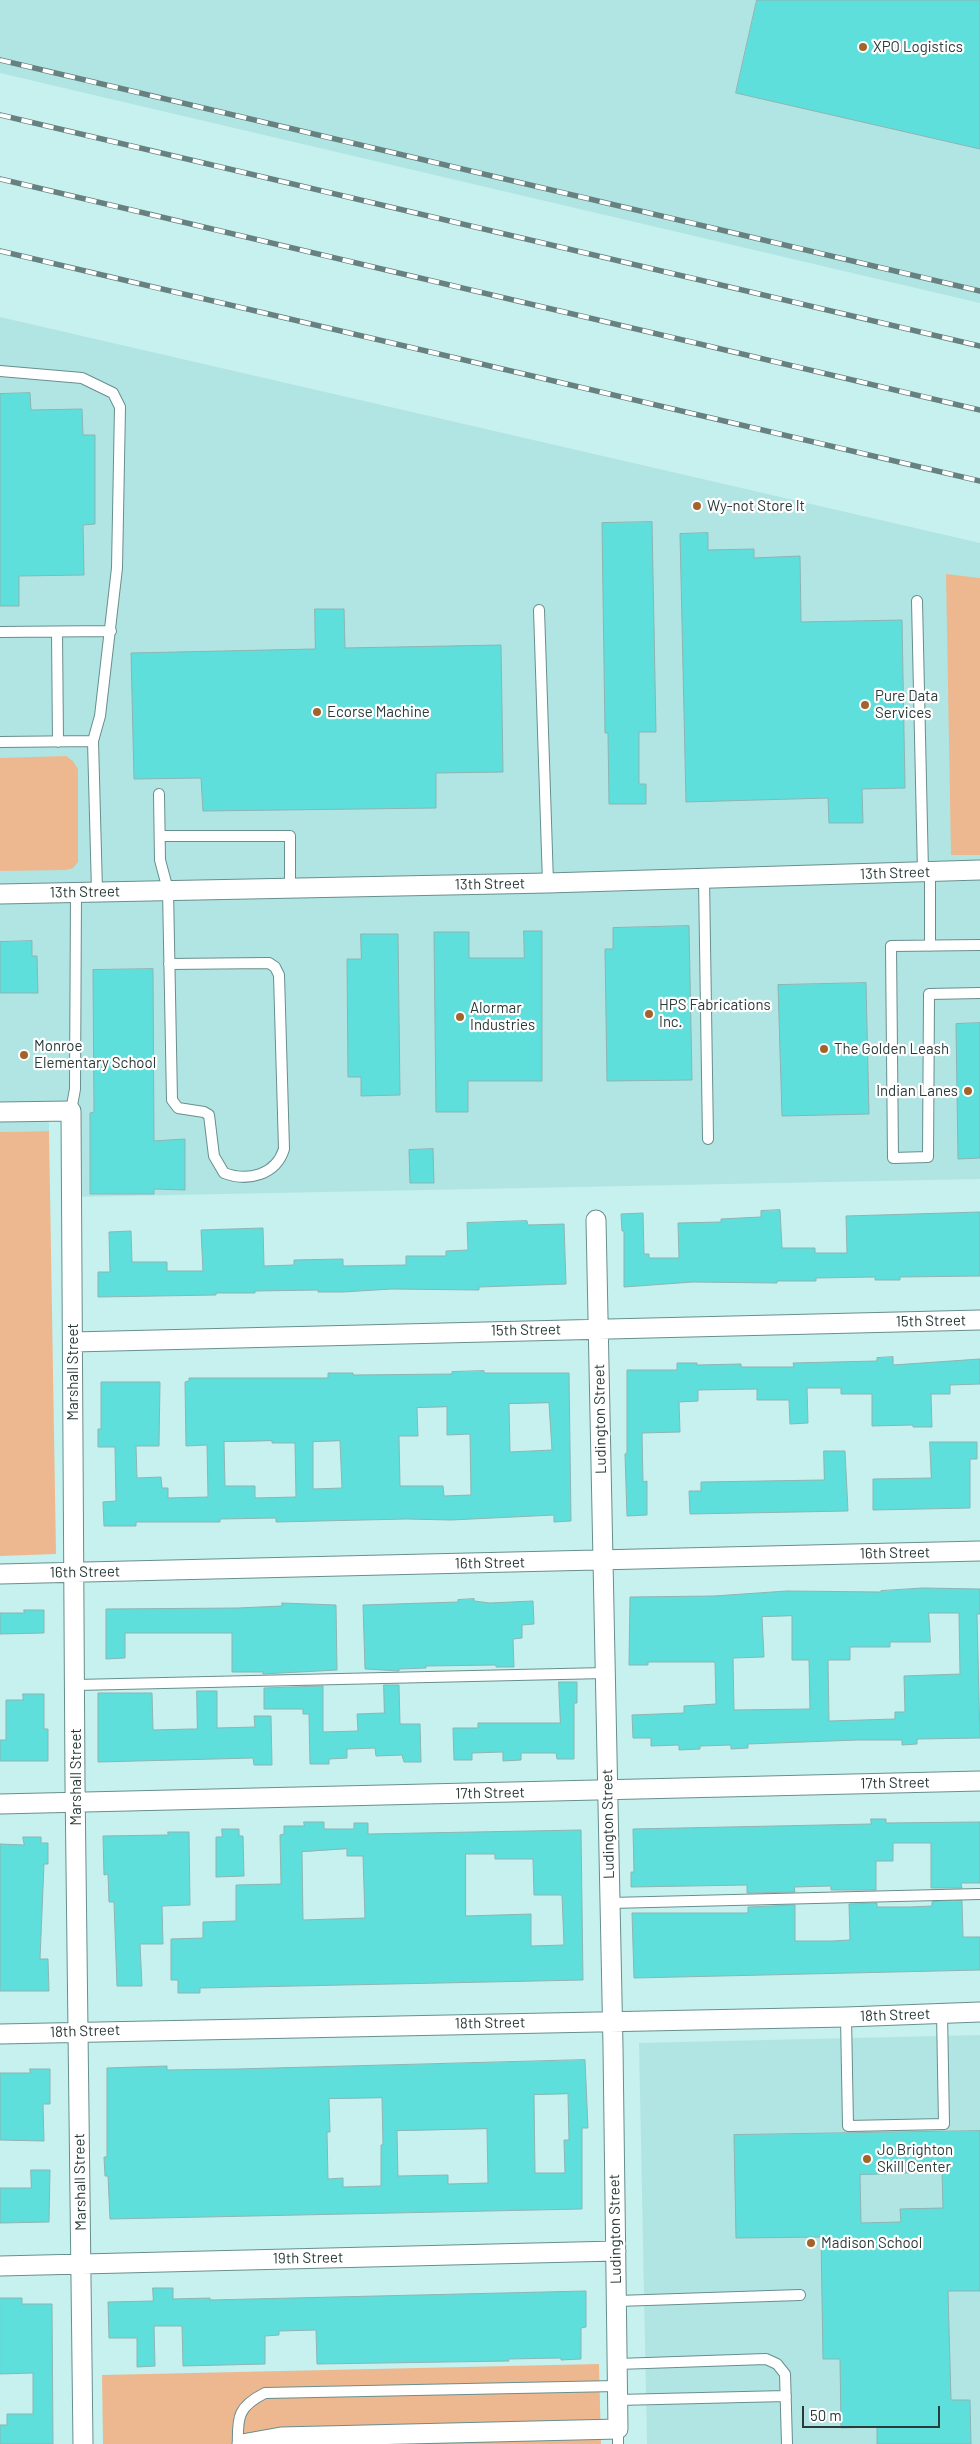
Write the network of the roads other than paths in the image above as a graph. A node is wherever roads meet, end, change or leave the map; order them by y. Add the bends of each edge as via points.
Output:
1 (0, 371) edge
2 (917, 601) dead end
3 (539, 610) dead end
4 (111, 631) junction
5 (0, 632) edge
6 (57, 632) junction
7 (93, 741) junction
8 (0, 742) edge
9 (58, 742) junction
10 (159, 794) dead end
11 (160, 836) junction
12 (980, 870) edge
13 (927, 872) junction
14 (704, 878) junction
15 (548, 883) junction
16 (290, 888) junction
17 (168, 890) junction
18 (97, 891) junction
19 (76, 892) junction
20 (0, 894) edge
21 (980, 945) edge
22 (930, 946) junction
23 (169, 964) junction
24 (980, 993) edge
25 (71, 1111) junction
26 (0, 1112) edge
27 (708, 1139) dead end
28 (596, 1220) dead end
29 (980, 1320) edge
30 (598, 1328) junction
31 (73, 1342) junction
32 (980, 1551) edge
33 (602, 1560) junction
34 (74, 1572) junction
35 (0, 1574) edge
36 (605, 1673) junction
37 (76, 1685) junction
38 (980, 1782) edge
39 (607, 1790) junction
40 (75, 1801) junction
41 (0, 1804) edge
42 (980, 1894) edge
43 (610, 1903) junction
44 (980, 2012) edge
45 (942, 2013) junction
46 (846, 2017) junction
47 (612, 2020) junction
48 (78, 2032) junction
49 (0, 2034) edge
50 (616, 2251) junction
51 (81, 2264) junction
52 (0, 2266) edge
53 (800, 2295) dead end
54 (616, 2301) junction
55 (617, 2364) junction
56 (618, 2393) junction
57 (786, 2396) junction
58 (618, 2436) edge
59 (83, 2444) edge
60 (238, 2444) edge
61 (242, 2444) edge
62 (787, 2444) edge

1 - 4 lane via 82,378 114,393 120,407 117,568
2 - 13 lane
3 - 15 lane
4 - 6 lane
4 - 7 lane via 100,716
5 - 6 lane
6 - 9 lane
7 - 9 lane
7 - 18 lane
8 - 9 lane
10 - 11 lane
11 - 16 lane via 290,836
11 - 17 lane via 160,860
12 - 13 street, 13th Street
13 - 14 street, 13th Street
13 - 22 lane
14 - 15 street, 13th Street
14 - 27 lane
15 - 16 street, 13th Street
16 - 17 street, 13th Street
17 - 18 street, 13th Street
17 - 23 lane
18 - 19 street, 13th Street
19 - 20 street, 13th Street
19 - 25 lane via 75,1089
21 - 22 lane
22 - 24 lane via 891,946 893,1158 928,1156 929,994
23 - 23 lane via 174,1104 178,1108 209,1115 214,1156 224,1173 242,1177 265,1173 280,1160 284,1149 279,975 269,964
25 - 26 street
25 - 31 street, Marshall Street
28 - 30 street, Ludington Street
29 - 30 street, 15th Street
30 - 31 street, 15th Street
30 - 33 street, Ludington Street
31 - 34 street, Marshall Street
32 - 33 street, 16th Street
33 - 34 street, 16th Street
33 - 36 street, Ludington Street
34 - 35 street, 16th Street
34 - 37 street, Marshall Street
36 - 37 lane
36 - 39 street, Ludington Street
37 - 40 street, Marshall Street
38 - 39 street, 17th Street
39 - 40 street, 17th Street
39 - 43 street, Ludington Street
40 - 41 street, 17th Street
40 - 48 street, Marshall Street
42 - 43 lane
43 - 47 street, Ludington Street
44 - 45 street, 18th Street
45 - 46 street, 18th Street
45 - 46 lane via 944,2124 848,2126
46 - 47 street, 18th Street
47 - 48 street, 18th Street
47 - 50 street, Ludington Street
48 - 49 street, 18th Street
48 - 51 street, Marshall Street
50 - 51 street, 19th Street
50 - 54 street, Ludington Street
51 - 52 street, 19th Street
51 - 59 street, Marshall Street
53 - 54 lane
54 - 55 street, Ludington Street
55 - 56 street, Ludington Street
55 - 57 lane via 766,2359 777,2364 785,2374
56 - 57 lane
56 - 58 street, Ludington Street
56 - 60 lane via 265,2394 248,2401 238,2420
57 - 62 lane
58 - 61 street via 281,2436

